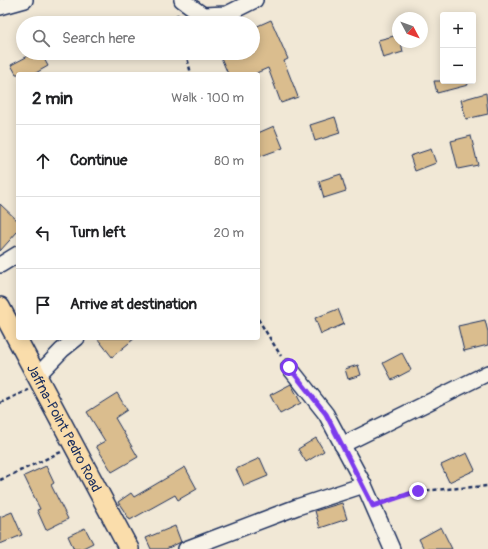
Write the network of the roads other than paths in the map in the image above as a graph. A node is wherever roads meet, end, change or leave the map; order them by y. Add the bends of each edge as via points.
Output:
1 (25, 0) edge
2 (182, 0) edge
3 (254, 0) edge
4 (0, 8) edge
5 (16, 255) edge
6 (0, 265) edge
7 (0, 307) edge
8 (16, 337) edge
9 (18, 340) edge
10 (75, 340) edge
11 (289, 367) road end
12 (488, 373) edge
13 (39, 380) junction
14 (342, 445) junction
15 (364, 485) junction
16 (129, 549) edge
17 (186, 549) edge
18 (392, 549) edge

1 - 4 street
2 - 3 street via 203,15 227,14
5 - 6 street
7 - 8 main road, Jaffna-Point Pedro Road
9 - 13 main road, Jaffna-Point Pedro Road
10 - 13 street via 62,350
11 - 14 street via 326,414
12 - 14 street
13 - 16 main road, Jaffna-Point Pedro Road
14 - 15 street
15 - 17 street
15 - 18 street

